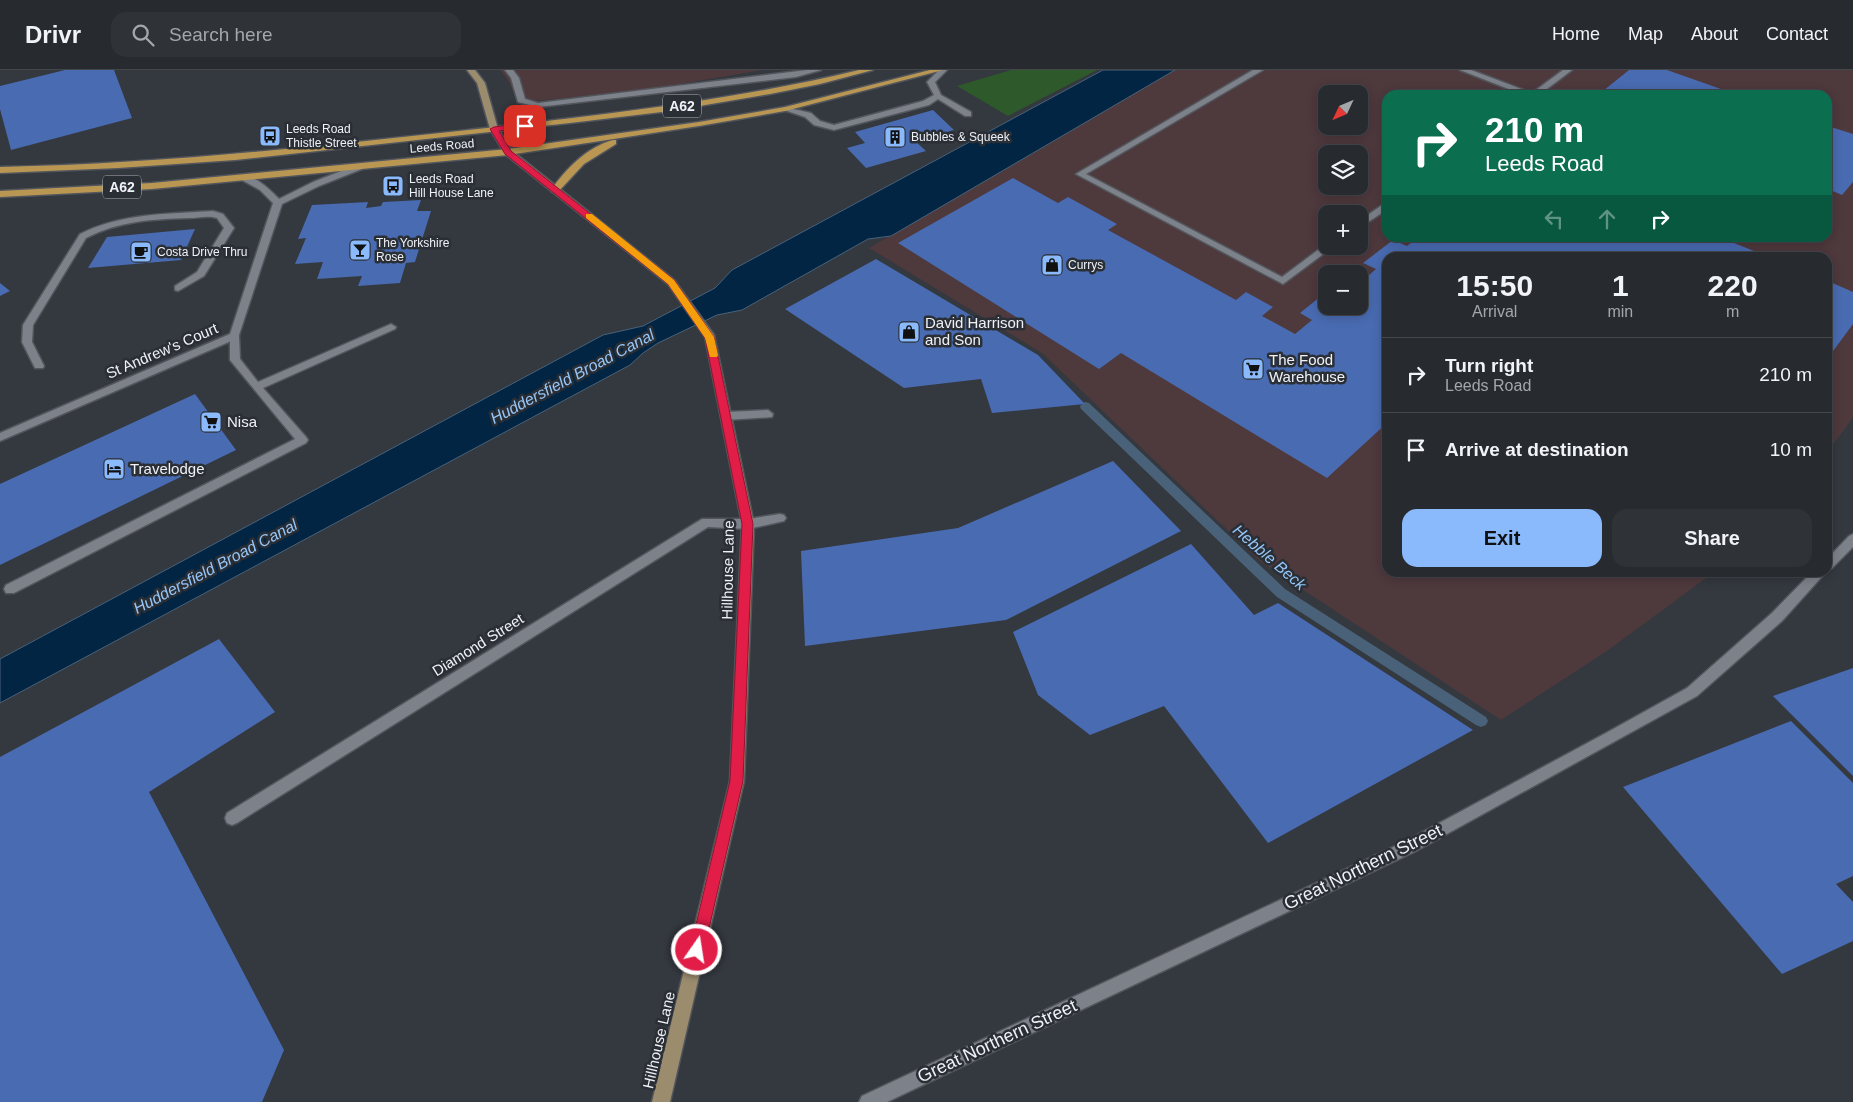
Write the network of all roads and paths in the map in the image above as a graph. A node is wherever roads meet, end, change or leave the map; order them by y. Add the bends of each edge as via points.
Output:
1 (471, 70) edge
2 (509, 70) edge
3 (817, 70) edge
4 (869, 70) edge
5 (939, 70) edge
6 (943, 70) edge
7 (1260, 70) edge
8 (1464, 70) edge
9 (1568, 70) edge
10 (1519, 90) edge
11 (1540, 90) edge
12 (938, 96) junction
13 (785, 109) junction
14 (968, 114) dead end
15 (494, 129) junction
16 (627, 136) junction
17 (508, 152) junction
18 (359, 167) junction
19 (0, 170) edge
20 (243, 177) junction
21 (556, 190) junction
22 (0, 194) edge
23 (278, 203) junction
24 (1382, 208) edge
25 (1368, 218) edge
26 (1318, 255) edge
27 (178, 288) dead end
28 (391, 327) dead end
29 (234, 336) junction
30 (39, 366) dead end
31 (256, 387) junction
32 (768, 414) dead end
33 (726, 416) junction
34 (0, 437) edge
35 (780, 518) dead end
36 (748, 524) junction
37 (1853, 539) edge
38 (1832, 561) edge
39 (1815, 577) edge
40 (10, 589) dead end
41 (232, 818) dead end
42 (665, 1101) edge
43 (868, 1102) edge

1 - 15 street, Hillhouse Lane via 481,83
2 - 3 street via 515,78 521,100 538,105
4 - 15 main road, Leeds Road / A62 via 773,92
5 - 13 main road, Leeds Road / A62
6 - 12 street via 931,82
7 - 26 street via 1080,174 1283,281
8 - 10 street
9 - 11 street
12 - 13 street via 926,103 834,128 817,123 808,115
12 - 14 street
13 - 16 main road, Leeds Road / A62
15 - 17 street, Hillhouse Lane
15 - 19 main road, Leeds Road / A62 via 178,161
16 - 17 main road, Leeds Road / A62
16 - 21 main road via 599,148 579,162
17 - 18 main road, Leeds Road / A62
17 - 21 street, Hillhouse Lane
18 - 20 main road, Leeds Road / A62
18 - 23 street
20 - 22 main road, Leeds Road / A62 via 152,186
20 - 23 street via 263,188
21 - 33 street, Hillhouse Lane via 671,282 710,337
23 - 29 street, St Andrew's Court
24 - 25 street
27 - 30 street via 200,274 219,247 229,228 220,216 123,220 92,230 83,236 28,325 27,342
28 - 31 street
29 - 31 street via 235,360
29 - 34 street, St Andrew's Court
31 - 40 street via 302,440
32 - 33 street
33 - 36 street, Hillhouse Lane
35 - 36 street, Diamond Street
36 - 41 street, Diamond Street via 706,522
36 - 42 street, Hillhouse Lane via 737,781
37 - 38 street
39 - 43 street, Great Northern Street via 1777,617 1692,692 1619,733 1411,846

